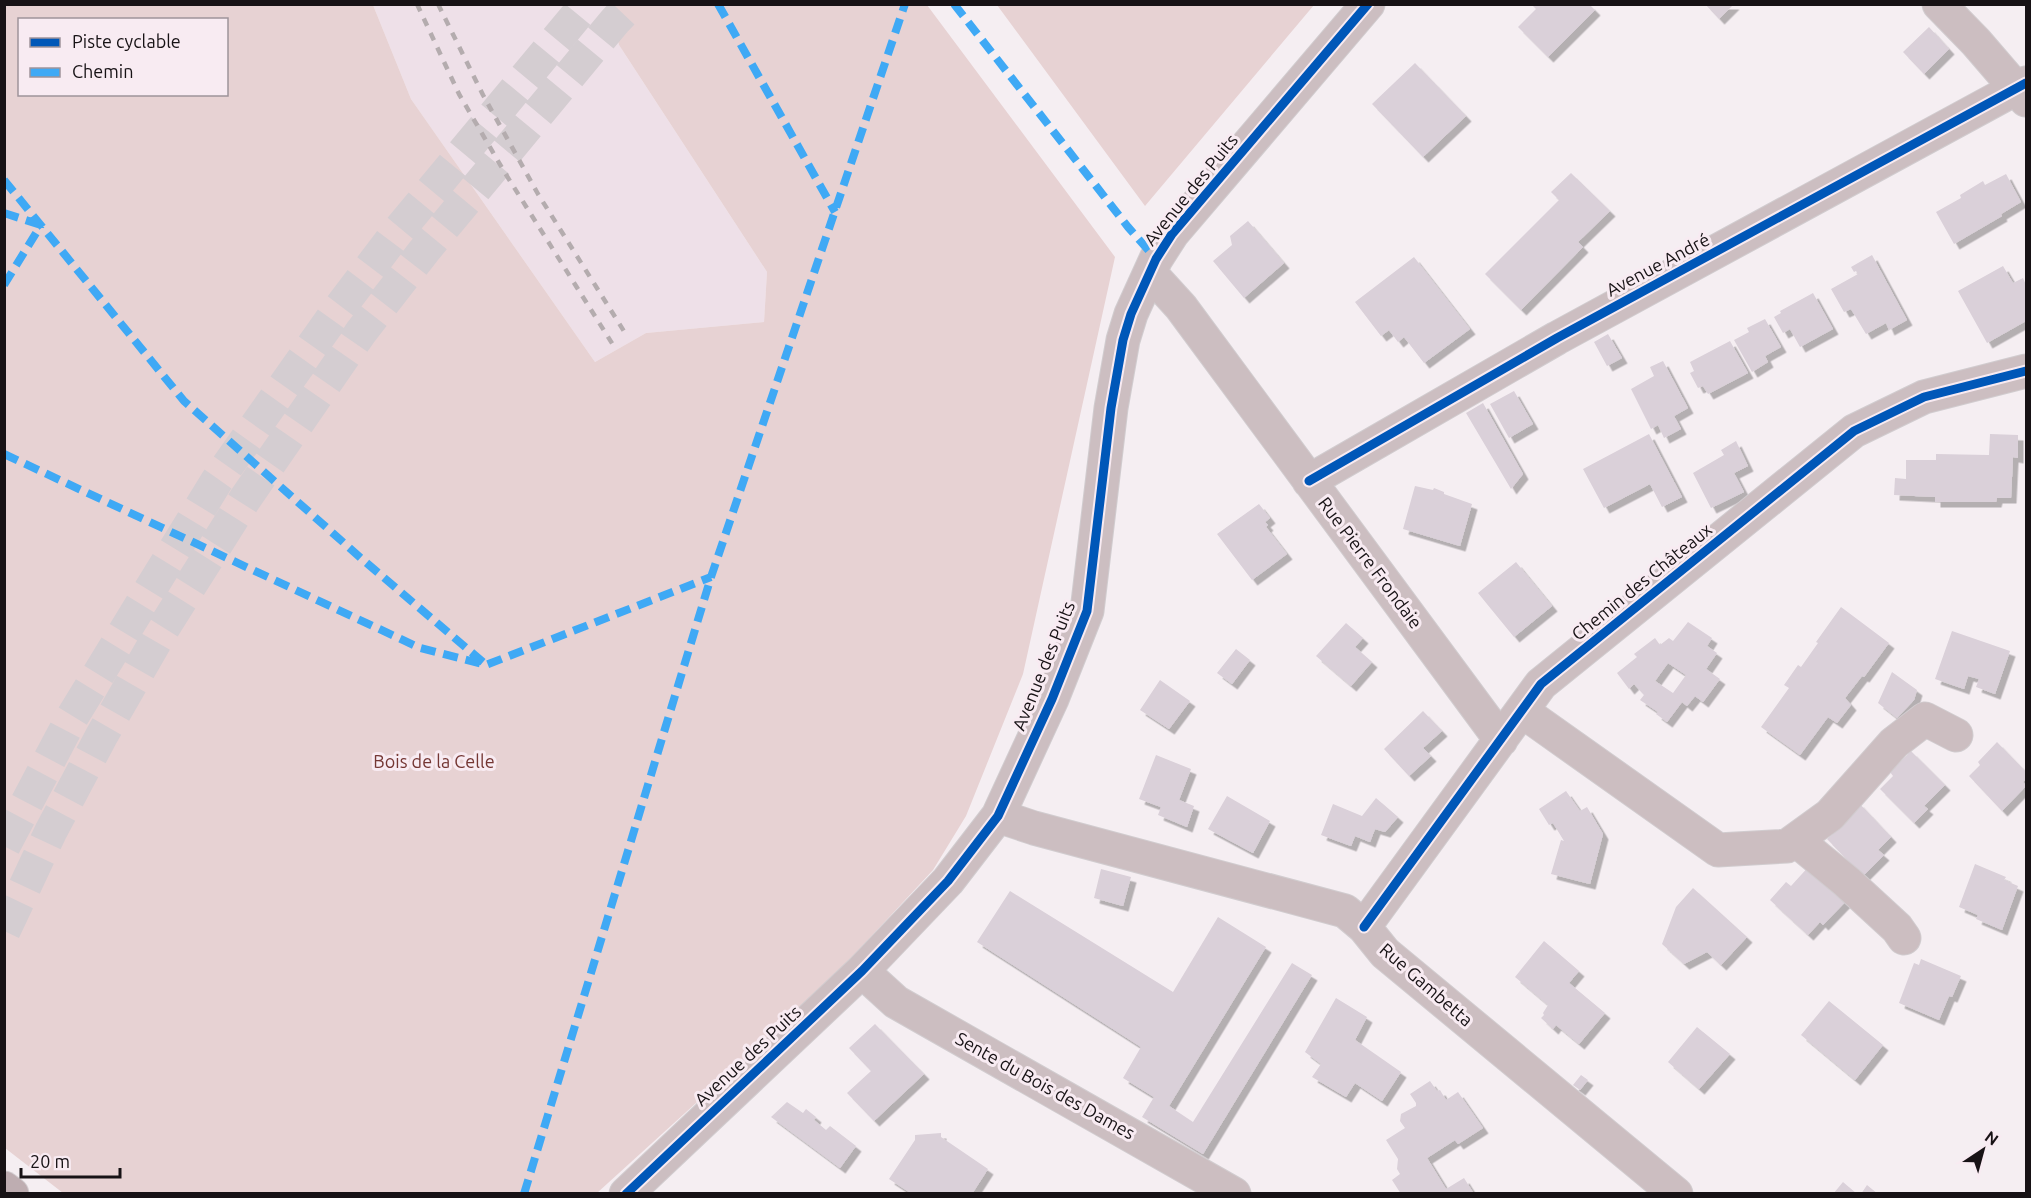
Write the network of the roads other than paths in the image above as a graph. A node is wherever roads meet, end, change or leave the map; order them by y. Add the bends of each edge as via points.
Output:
1 (1368, 4) edge
2 (1939, 4) edge
3 (2023, 91) edge
4 (1150, 273) junction
5 (2026, 371) edge
6 (1309, 481) junction
7 (1522, 711) junction
8 (1956, 735) dead end
9 (1501, 740) junction
10 (998, 816) junction
11 (1796, 840) junction
12 (1364, 927) junction
13 (1904, 938) dead end
14 (862, 971) junction
15 (4, 1188) edge
16 (12, 1194) edge
17 (626, 1194) edge
18 (1234, 1194) edge
19 (1676, 1194) edge

1 - 4 street, Avenue des Puits via 1172,234
2 - 3 street
3 - 6 street, Avenue André via 1557,338
4 - 6 street, Rue Pierre Frondaie via 1181,307
4 - 10 street, Avenue des Puits via 1123,340 1087,611 1053,699
5 - 7 street, Chemin des Châteaux via 1923,397 1854,431 1541,684
6 - 9 street, Rue Pierre Frondaie
7 - 9 street, Chemin des Châteaux
7 - 11 street via 1718,850 1787,846
8 - 11 street via 1925,719 1894,743 1830,815
9 - 12 street, Chemin des Châteaux
10 - 12 street, Rue Gambetta via 1345,911
10 - 14 street, Avenue des Puits via 948,881
11 - 13 street via 1855,889
12 - 19 street, Rue Gambetta via 1385,953
14 - 17 street, Avenue des Puits
14 - 18 street, Sente du Bois des Dames via 896,1002
15 - 16 main road

